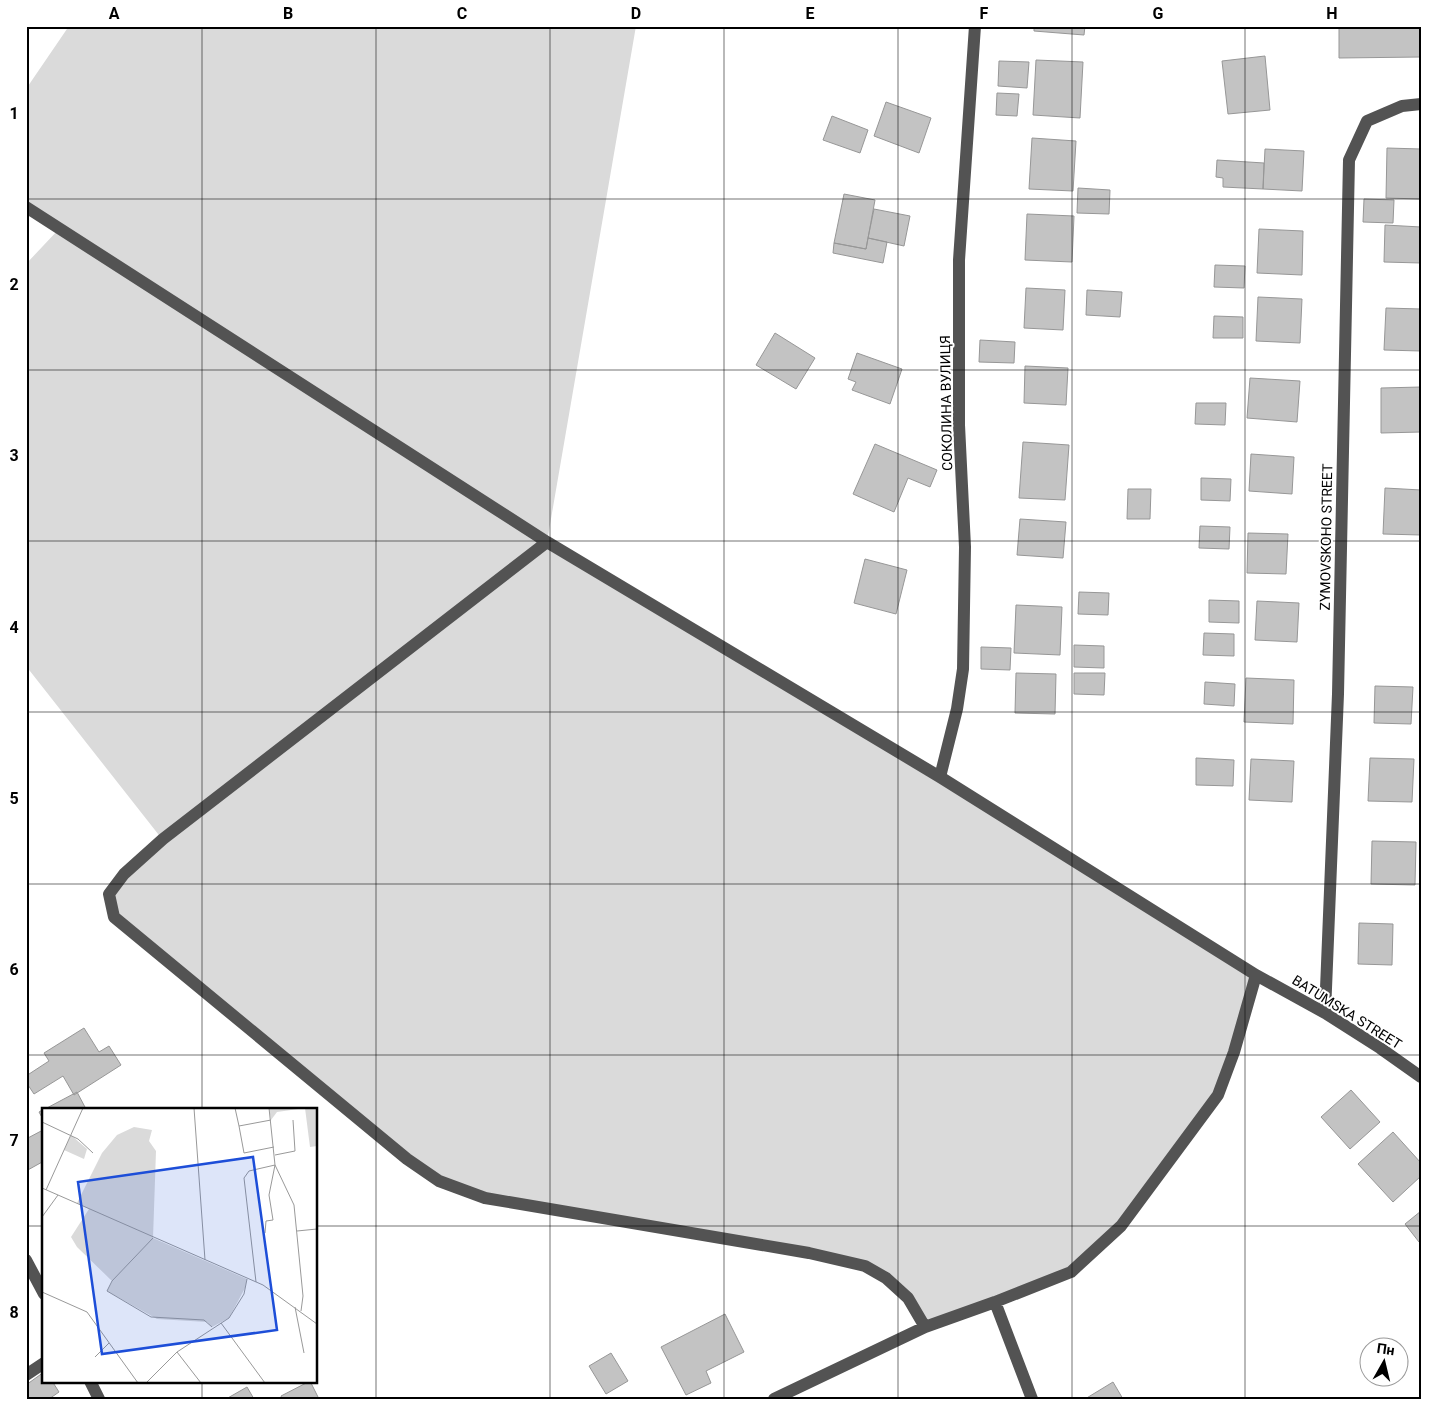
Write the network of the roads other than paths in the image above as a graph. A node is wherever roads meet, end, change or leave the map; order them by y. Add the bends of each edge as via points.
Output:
1 (975, 26) edge
2 (1421, 104) edge
3 (26, 207) edge
4 (547, 542) junction
5 (940, 776) junction
6 (1256, 975) junction
7 (1325, 1013) junction
8 (1421, 1077) edge
9 (26, 1260) edge
10 (42, 1290) edge
11 (995, 1302) junction
12 (925, 1327) junction
13 (42, 1364) edge
14 (26, 1375) edge
15 (90, 1382) edge
16 (99, 1399) edge
17 (774, 1399) edge
18 (1032, 1399) edge

1 - 5 street, СОКОЛИНА ВУЛИЦЯ via 960,260 959,425 965,547 963,668 957,709
2 - 7 street, ZYMOVSKOHO STREET via 1402,106 1367,121 1349,160 1338,694
3 - 4 street, BATUMSKA STREET
4 - 5 street, BATUMSKA STREET
4 - 12 street via 163,839 124,874 109,894 114,917 399,1153 439,1181 485,1198 809,1253 865,1266 886,1278 908,1298
5 - 6 street, BATUMSKA STREET
6 - 7 street, BATUMSKA STREET
6 - 11 street via 1218,1094 1121,1226 1071,1272
7 - 8 street, BATUMSKA STREET
9 - 10 street
11 - 12 street
11 - 18 street
12 - 17 street
13 - 14 street
15 - 16 street

